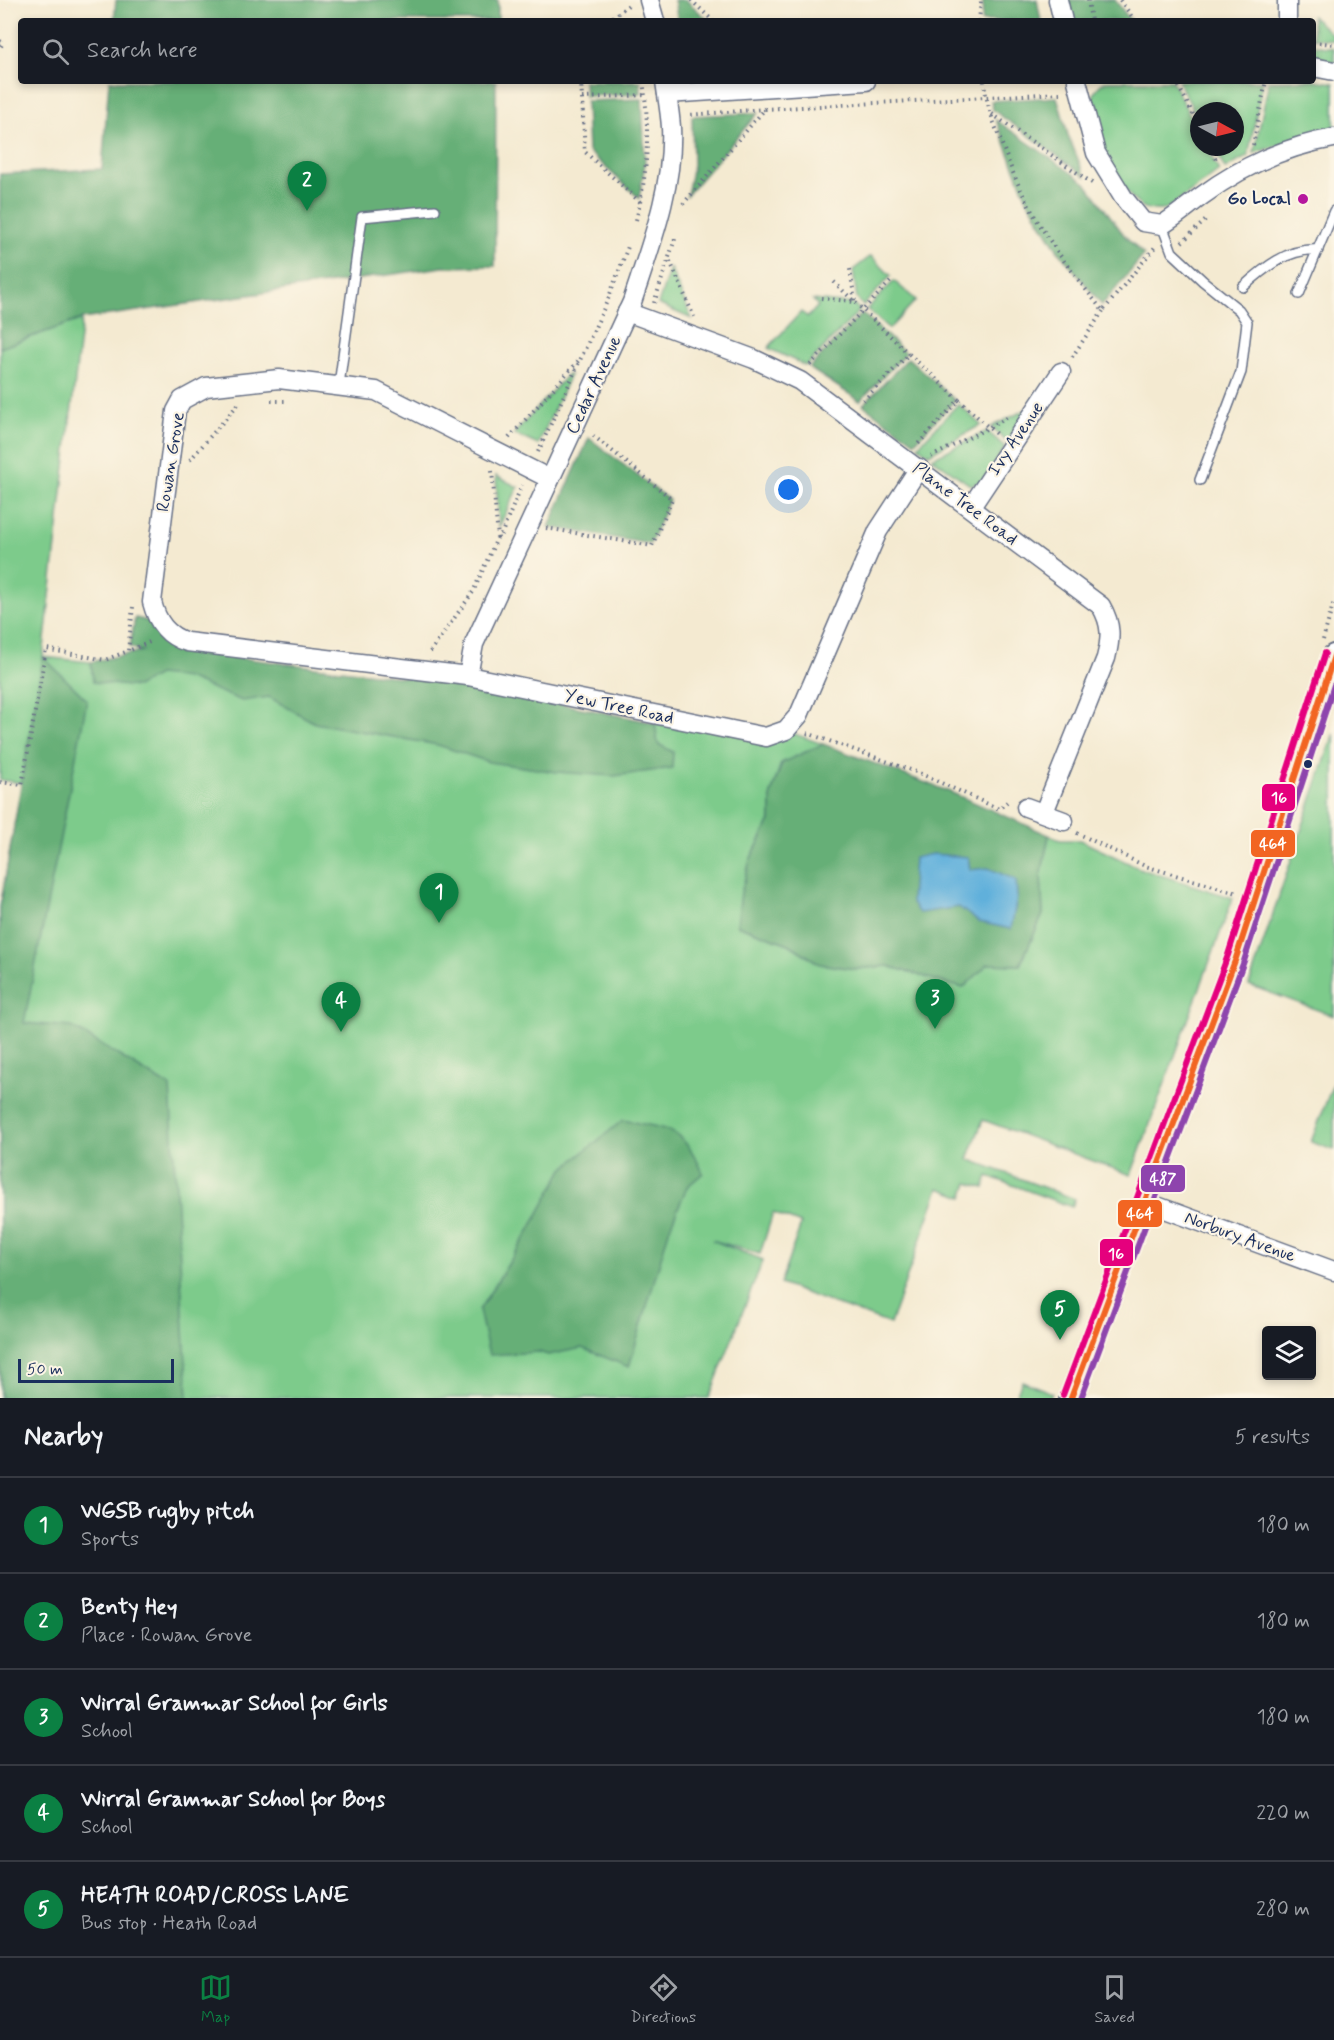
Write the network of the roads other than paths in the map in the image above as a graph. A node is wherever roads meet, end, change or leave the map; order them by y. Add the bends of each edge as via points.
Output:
1 (1058, 0) edge
2 (1287, 0) edge
3 (650, 1) edge
4 (654, 18) edge
5 (1062, 18) edge
6 (1287, 18) edge
7 (1316, 67) edge
8 (1334, 70) edge
9 (766, 84) edge
10 (666, 87) edge
11 (1078, 87) edge
12 (1334, 138) edge
13 (435, 210) dead end
14 (1334, 211) edge
15 (1164, 230) junction
16 (1318, 250) junction
17 (1243, 287) dead end
18 (1299, 294) dead end
19 (627, 312) junction
20 (1061, 372) road end
21 (339, 385) junction
22 (913, 464) junction
23 (550, 479) junction
24 (1200, 480) dead end
25 (971, 507) junction
26 (166, 630) joint
27 (1334, 656) edge
28 (468, 676) junction
29 (1020, 801) road end
30 (1044, 812) junction
31 (1064, 821) road end
32 (1146, 1202) junction
33 (1334, 1271) edge
34 (1071, 1398) edge

1 - 5 street
2 - 6 street
3 - 4 street
7 - 8 street
9 - 10 street
10 - 19 street, Cedar Avenue via 671,128 669,161 654,232
11 - 15 street via 1096,153 1112,180 1143,222
12 - 15 street via 1265,158 1204,194
13 - 21 lane via 362,217
14 - 16 lane
15 - 24 lane via 1172,252 1239,310 1247,322 1241,372
16 - 17 lane via 1305,249 1280,259
16 - 18 lane
19 - 22 street, Plane Tree Road via 797,379
19 - 23 street, Cedar Avenue via 588,426
20 - 25 street, Ivy Avenue
21 - 23 street, Rowan Grove via 376,391
21 - 26 street, Rowan Grove via 279,379 206,387 182,400 176,411 152,602
22 - 25 street, Plane Tree Road
22 - 28 street, Yew Tree Road via 878,531 799,715 789,726 766,737
23 - 28 street, Cedar Avenue via 537,527 517,549 474,644
25 - 30 street, Plane Tree Road via 1091,597 1109,620 1111,637 1106,658
26 - 28 street, Yew Tree Road via 173,638 188,642
27 - 32 street via 1255,898
29 - 30 street
30 - 31 street
32 - 33 street, Norbury Avenue
32 - 34 street

